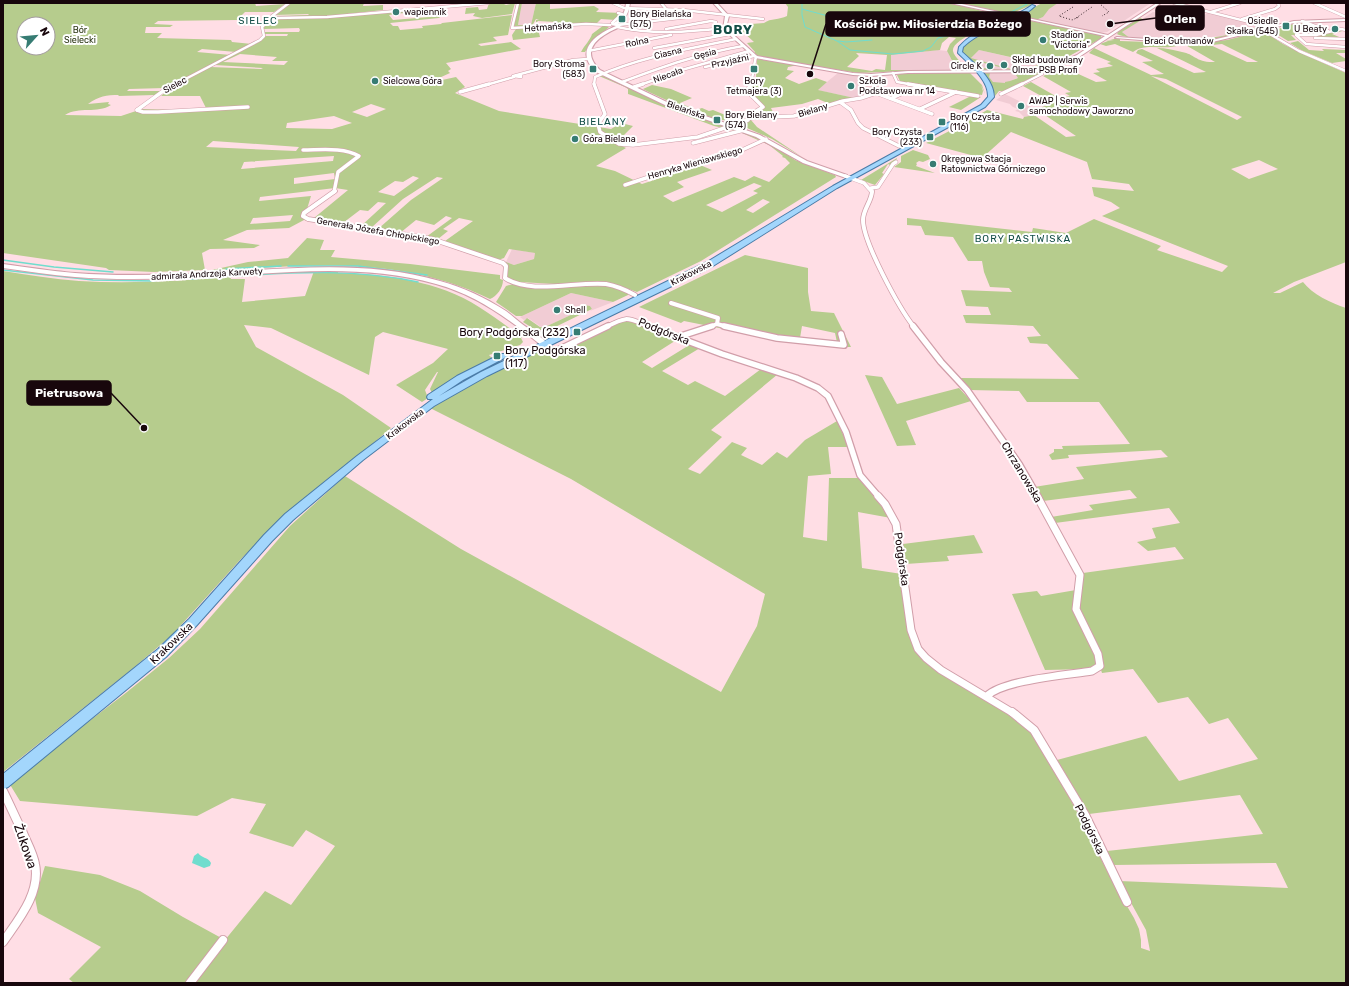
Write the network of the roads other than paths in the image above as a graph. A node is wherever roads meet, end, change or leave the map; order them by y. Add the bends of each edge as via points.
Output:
1 (289, 3) edge
2 (489, 3) edge
3 (518, 3) edge
4 (613, 3) edge
5 (628, 3) edge
6 (634, 3) edge
7 (661, 3) edge
8 (715, 3) edge
9 (947, 3) edge
10 (952, 3) edge
11 (1038, 3) edge
12 (1159, 3) edge
13 (1174, 3) edge
14 (1240, 3) edge
15 (1278, 3) edge
16 (1314, 3) edge
17 (634, 7) dead end
18 (626, 9) junction
19 (646, 9) junction
20 (661, 10) junction
21 (667, 10) junction
22 (676, 10) junction
23 (1210, 12) junction
24 (618, 13) dead end
25 (727, 16) junction
26 (688, 17) dead end
27 (1013, 17) junction
28 (1346, 17) edge
29 (276, 18) junction
30 (682, 18) junction
31 (668, 19) junction
32 (763, 19) dead end
33 (656, 20) junction
34 (1240, 20) junction
35 (1346, 20) edge
36 (1302, 21) junction
37 (716, 22) dead end
38 (615, 24) junction
39 (724, 28) junction
40 (1273, 28) junction
41 (1346, 29) edge
42 (1263, 30) junction
43 (1330, 31) junction
44 (686, 32) junction
45 (655, 33) junction
46 (730, 34) junction
47 (1113, 36) junction
48 (1297, 38) junction
49 (736, 39) junction
50 (1346, 39) edge
51 (1292, 42) dead end
52 (1285, 43) junction
53 (743, 46) junction
54 (1346, 46) edge
55 (654, 48) dead end
56 (588, 51) junction
57 (749, 51) junction
58 (755, 56) junction
59 (587, 59) junction
60 (705, 67) dead end
61 (974, 71) junction
62 (1041, 71) junction
63 (1346, 71) edge
64 (893, 73) junction
65 (603, 74) junction
66 (622, 82) junction
67 (920, 86) junction
68 (635, 88) junction
69 (460, 92) dead end
70 (956, 92) junction
71 (1001, 94) dead end
72 (978, 96) dead end
73 (892, 98) junction
74 (840, 102) junction
75 (248, 107) dead end
76 (920, 109) junction
77 (932, 114) dead end
78 (750, 118) junction
79 (730, 125) junction
80 (744, 130) junction
81 (766, 139) junction
82 (693, 143) dead end
83 (899, 146) junction
84 (303, 150) dead end
85 (896, 162) dead end
86 (847, 177) junction
87 (625, 185) dead end
88 (870, 187) junction
89 (3, 266) edge
90 (635, 294) junction
91 (670, 303) dead end
92 (717, 324) junction
93 (841, 334) dead end
94 (678, 337) junction
95 (538, 341) junction
96 (987, 696) junction
97 (3, 782) edge
98 (3, 791) edge
99 (1126, 902) dead end
100 (223, 940) dead end
101 (3, 942) edge
102 (190, 983) edge

1 - 29 street, Sielec via 274,13 272,16
2 - 29 street via 327,17
3 - 38 street, Hetmańska via 512,28
4 - 18 street
5 - 18 street
6 - 17 street
7 - 21 street
8 - 25 street
9 - 27 street
10 - 27 street
11 - 27 main road
12 - 47 street
13 - 23 street
14 - 23 street
15 - 34 street via 1279,6 1275,9
16 - 28 street
18 - 19 street
18 - 38 street via 626,15
19 - 20 street
19 - 33 street
20 - 21 street
20 - 31 street
21 - 22 street
22 - 25 street
22 - 30 street
23 - 34 street
24 - 38 street via 622,14
25 - 32 street
25 - 39 street
26 - 30 street
27 - 47 street, Braci Gutmanów
27 - 61 main road via 965,38 956,46 957,54
29 - 75 street, Sielec via 262,26 264,36 260,40 166,89 137,110 158,112
30 - 31 street
31 - 33 street
33 - 38 street
34 - 40 street
35 - 36 street, Braci Gutmanów
36 - 40 street, Braci Gutmanów
36 - 43 street
37 - 45 street
38 - 45 street via 639,32
38 - 56 street
39 - 44 street
39 - 46 street
40 - 42 street, Braci Gutmanów
41 - 43 street
42 - 47 street, Braci Gutmanów via 1208,42 1131,40
42 - 52 street
43 - 48 street via 1316,35 1296,35
44 - 45 street
44 - 56 street, Rolna
46 - 49 street
46 - 55 street
47 - 62 street via 1078,56 1049,70
48 - 50 street
48 - 54 street via 1306,44
49 - 53 street
49 - 65 street, Ciasna via 658,55
51 - 52 street
52 - 63 street
53 - 57 street
53 - 66 street, Gęsia via 668,64
56 - 59 street
57 - 58 street
57 - 68 street, Niecała via 685,69
58 - 60 street, Przyjaźni
58 - 64 street via 856,74
58 - 78 street via 753,79 748,89 763,107
59 - 65 street, Bielańska
59 - 69 street via 573,60 514,75
61 - 62 street
61 - 64 street
61 - 83 main road, Krakowska via 986,90 987,94 982,101
61 - 86 main road, Krakowska via 992,90 992,96 987,102
62 - 71 street via 1042,74
64 - 67 street via 897,82
65 - 66 street, Bielańska
65 - 79 street via 594,80 597,97 605,114 598,124 603,135 624,145 698,137
66 - 68 street, Bielańska
67 - 70 street
67 - 73 street
68 - 79 street, Bielańska via 669,105
70 - 72 street
70 - 76 street
73 - 74 street, Bielany via 876,93
73 - 76 street
74 - 78 street, Bielany via 794,116
74 - 83 street via 852,111 863,128
76 - 77 street
78 - 79 street
79 - 80 street, Bielańska
80 - 81 street, Bielańska
80 - 82 street
81 - 86 street, Bielańska via 796,158
81 - 87 street, Henryka Wieniawskiego via 742,150 697,161
83 - 86 main road, Krakowska
84 - 90 street, Generała Józefa Chłopickiego via 347,152 359,156 338,172 335,191 307,210 304,218 448,244 503,263 506,266 506,280 554,286 602,283
85 - 88 street via 878,186
86 - 88 street
86 - 90 main road, Krakowska via 706,260
86 - 95 main road, Krakowska via 696,272
88 - 96 street, Chrzanowska via 873,193 863,219 865,233 895,298 940,362 967,390 1019,464 1079,571 1076,609 1100,661 1100,666 1092,671 1009,684 990,692
89 - 95 street, admirała Andrzeja Karwety via 75,275 106,276 186,276 335,269 370,271 411,277 454,292 484,307
90 - 95 main road, Krakowska
91 - 92 street via 718,318
92 - 93 street via 777,338 844,345
92 - 94 street
94 - 95 street, Podgórska via 634,319 625,318 556,351 548,351
94 - 96 street, Podgórska via 796,378 818,388 828,396 846,432 860,475 885,504 896,524 911,630 918,648 942,670
95 - 97 main road, Krakowska via 447,385 387,433 274,531 162,653
96 - 99 street, Podgórska via 1034,730 1085,815
98 - 101 street, Żukowa via 36,867 34,890 28,905
100 - 102 street

